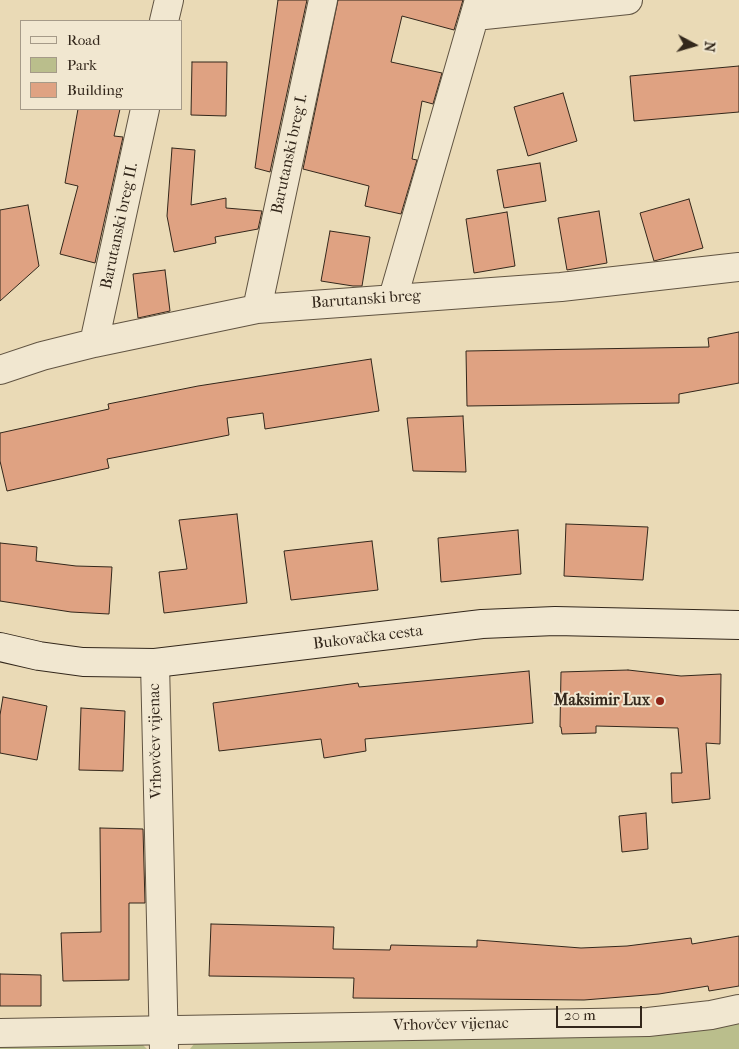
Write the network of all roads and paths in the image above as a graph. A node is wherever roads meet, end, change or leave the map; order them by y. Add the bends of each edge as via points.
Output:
1 (169, 0) edge
2 (323, 0) edge
3 (628, 0) edge
4 (477, 8) edge
5 (164, 20) edge
6 (145, 110) edge
7 (739, 267) edge
8 (393, 298) junction
9 (256, 309) junction
10 (94, 343) junction
11 (0, 370) edge
12 (739, 625) edge
13 (0, 646) edge
14 (155, 663) junction
15 (739, 1009) edge
16 (0, 1033) edge
17 (163, 1039) edge

1 - 5 street
2 - 9 street, Barutanski breg I.
3 - 4 street
4 - 8 street
6 - 10 street, Barutanski breg II.
7 - 8 street, Barutanski breg via 561,287
8 - 9 street, Barutanski breg
9 - 10 street, Barutanski breg
10 - 11 street, Barutanski breg
12 - 14 street, Bukovačka cesta via 555,621 482,624
13 - 14 street, Bukovačka cesta via 83,662
14 - 17 street, Vrhovčev vijenac
15 - 17 street, Vrhovčev vijenac via 648,1022
16 - 17 street, Vrhovčev vijenac

